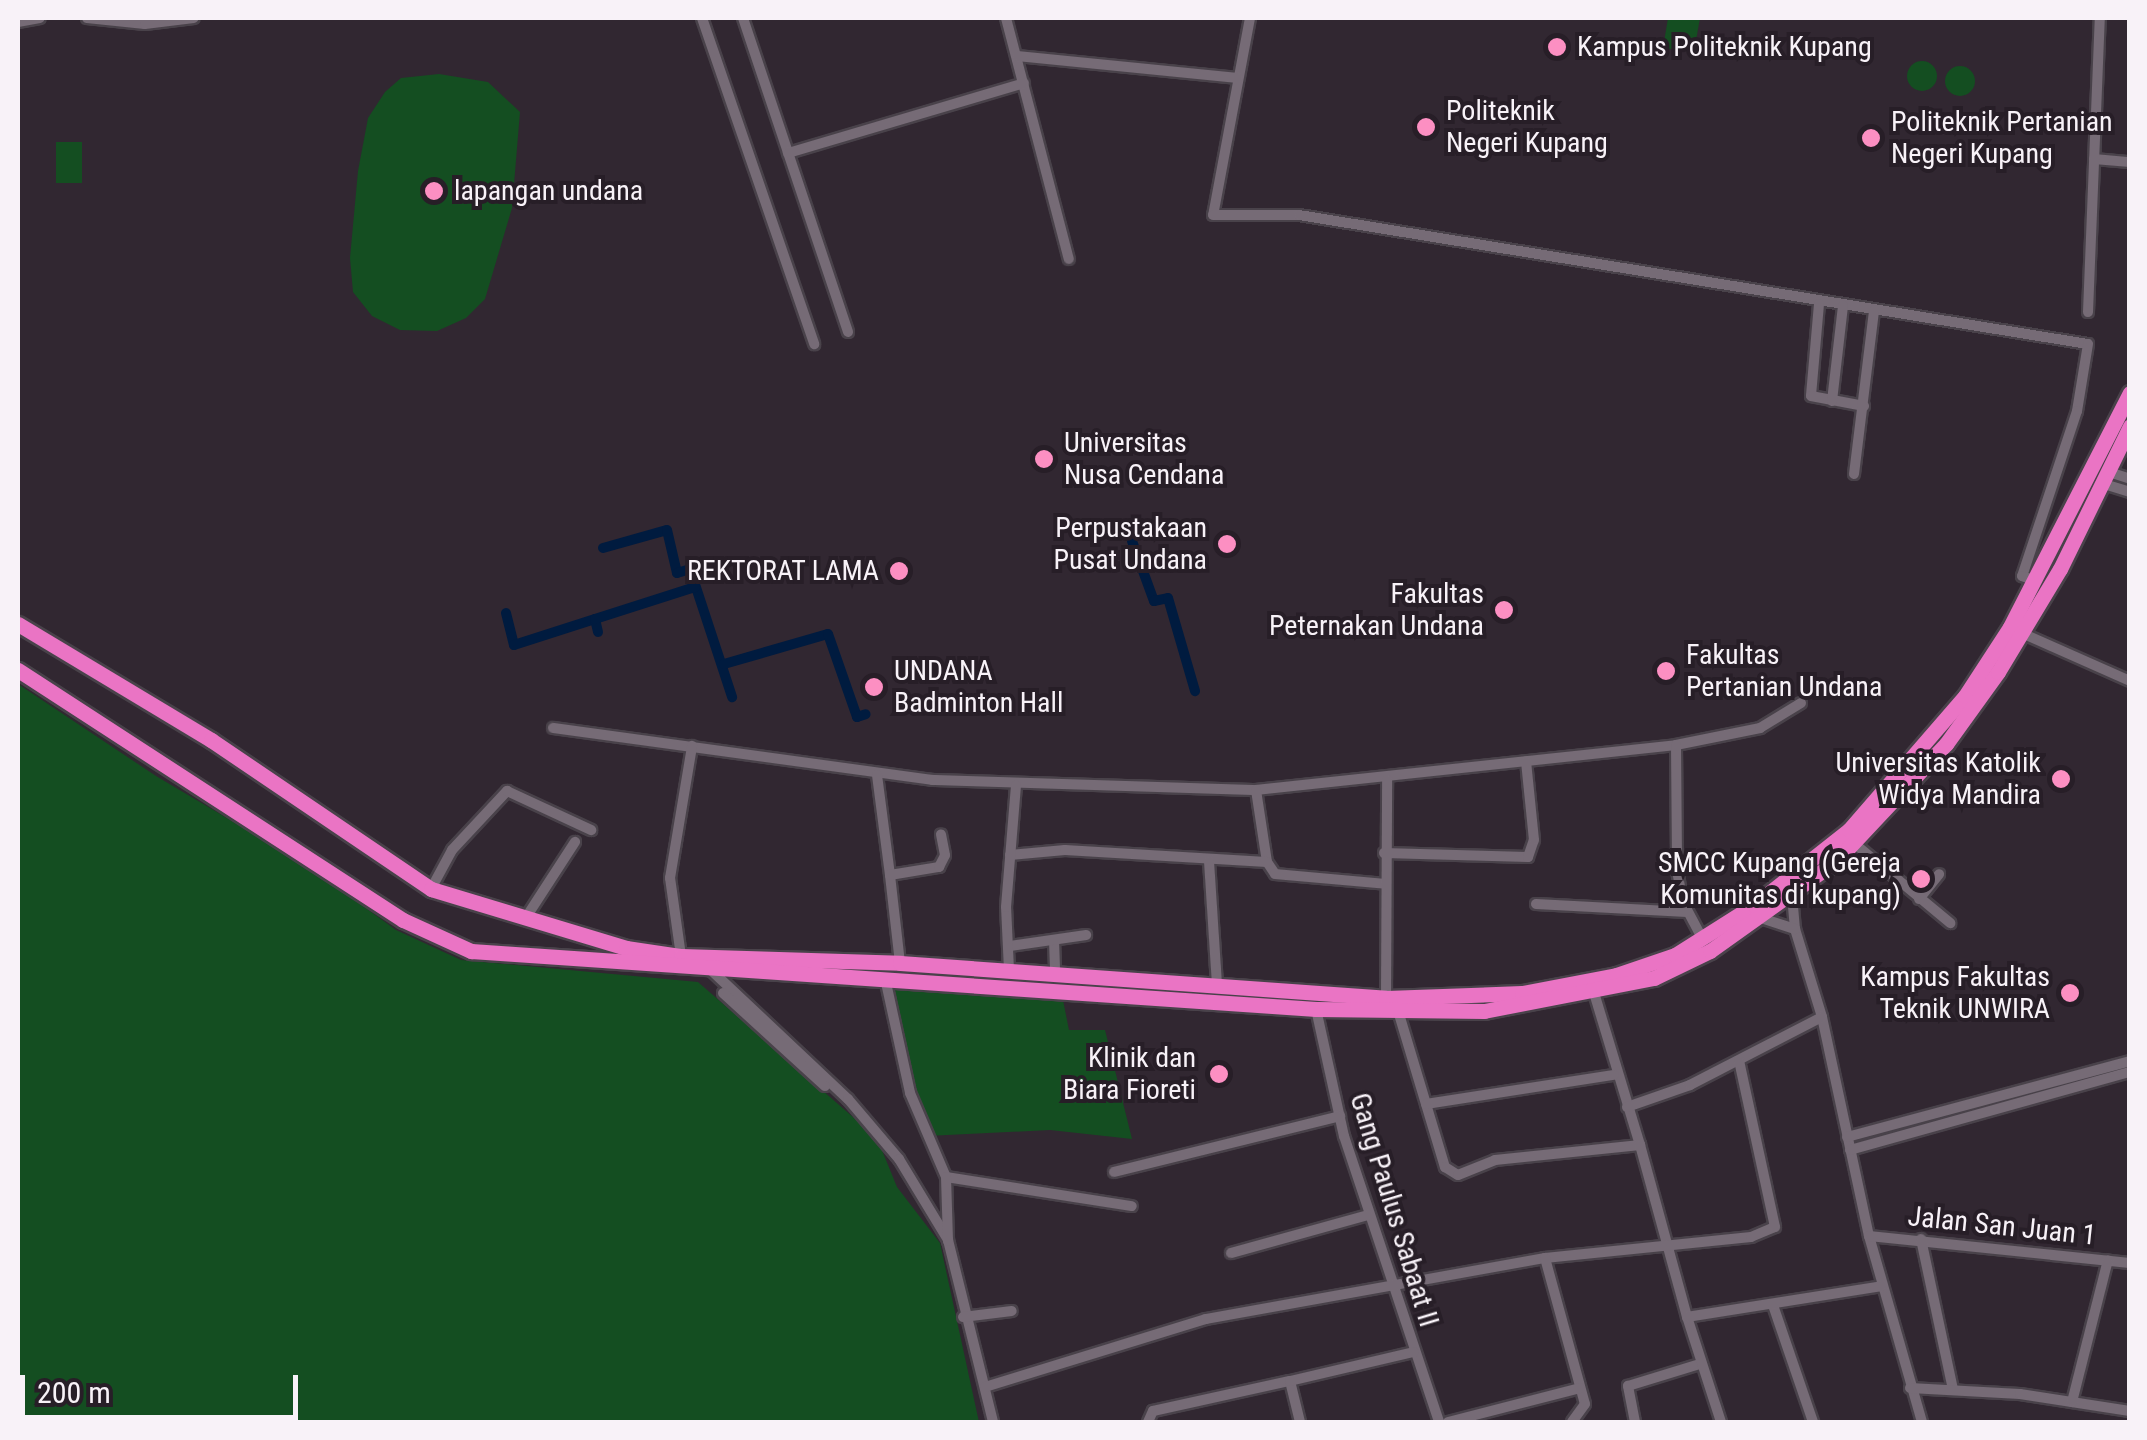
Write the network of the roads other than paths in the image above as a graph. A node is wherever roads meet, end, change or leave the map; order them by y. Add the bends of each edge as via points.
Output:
1 (40, 18) edge
2 (87, 18) edge
3 (194, 18) edge
4 (702, 18) edge
5 (743, 18) edge
6 (1006, 18) edge
7 (1250, 18) edge
8 (2100, 18) edge
9 (178, 19) edge
10 (18, 22) edge
11 (1017, 56) junction
12 (1238, 78) junction
13 (1024, 84) junction
14 (788, 153) junction
15 (2094, 159) junction
16 (2130, 162) edge
17 (1069, 259) dead end
18 (1819, 304) junction
19 (1843, 306) junction
20 (1874, 310) junction
21 (2088, 312) dead end
22 (848, 332) dead end
23 (814, 344) dead end
24 (2130, 392) edge
25 (1832, 401) junction
26 (1864, 406) junction
27 (2130, 426) edge
28 (1854, 474) dead end
29 (2106, 478) junction
30 (2130, 480) edge
31 (2130, 492) edge
32 (2036, 582) junction
33 (18, 624) edge
34 (2017, 630) junction
35 (18, 670) edge
36 (2130, 680) edge
37 (1801, 703) dead end
38 (554, 728) dead end
39 (1676, 744) junction
40 (692, 746) junction
41 (1526, 761) junction
42 (878, 775) junction
43 (1387, 780) junction
44 (1016, 785) junction
45 (1256, 790) junction
46 (1874, 813) junction
47 (591, 830) dead end
48 (940, 834) dead end
49 (575, 842) dead end
50 (1854, 844) junction
51 (1384, 853) junction
52 (1010, 856) junction
53 (1210, 862) junction
54 (1266, 862) junction
55 (1939, 874) dead end
56 (890, 875) junction
57 (1386, 884) junction
58 (431, 889) junction
59 (1792, 896) junction
60 (1920, 898) junction
61 (1536, 904) dead end
62 (1687, 912) junction
63 (1761, 918) junction
64 (524, 920) junction
65 (1950, 923) dead end
66 (548, 926) junction
67 (1794, 928) junction
68 (1086, 935) dead end
69 (1054, 940) junction
70 (1703, 940) junction
71 (1010, 946) junction
72 (681, 956) junction
73 (541, 957) junction
74 (900, 963) junction
75 (712, 970) junction
76 (1009, 970) junction
77 (1055, 973) junction
78 (885, 978) junction
79 (1217, 985) junction
80 (1594, 992) junction
81 (1260, 996) junction
82 (1386, 998) junction
83 (1316, 1009) junction
84 (1399, 1014) junction
85 (1822, 1017) junction
86 (1740, 1061) junction
87 (2130, 1061) edge
88 (2130, 1072) edge
89 (1614, 1074) junction
90 (1426, 1104) junction
91 (1627, 1107) junction
92 (1944, 1115) junction
93 (1340, 1116) junction
94 (1847, 1136) junction
95 (1640, 1145) junction
96 (1850, 1150) junction
97 (1114, 1172) dead end
98 (946, 1178) junction
99 (1132, 1206) dead end
100 (1368, 1216) junction
101 (1869, 1236) junction
102 (1922, 1239) junction
103 (947, 1243) junction
104 (1664, 1246) junction
105 (1231, 1254) dead end
106 (1545, 1258) junction
107 (2108, 1260) junction
108 (2130, 1263) edge
109 (1392, 1282) junction
110 (1882, 1286) junction
111 (1773, 1305) junction
112 (1012, 1311) dead end
113 (965, 1316) junction
114 (1687, 1317) junction
115 (1414, 1352) junction
116 (1700, 1364) junction
117 (1290, 1381) junction
118 (986, 1387) junction
119 (1580, 1388) junction
120 (1910, 1388) junction
121 (1952, 1390) junction
122 (2072, 1402) junction
123 (2130, 1411) edge
124 (990, 1422) edge
125 (1148, 1422) edge
126 (1300, 1422) edge
127 (1439, 1422) edge
128 (1448, 1422) edge
129 (1572, 1422) edge
130 (1635, 1422) edge
131 (1721, 1422) edge
132 (1813, 1422) edge
133 (1922, 1422) edge

1 - 10 street
2 - 9 street
3 - 9 street
4 - 23 street
5 - 14 street
6 - 11 street
7 - 12 street
8 - 15 street
11 - 12 street
11 - 13 street
12 - 18 street via 1212,215 1299,215
13 - 14 street
13 - 17 street
14 - 22 street
15 - 16 street
15 - 21 street
18 - 19 street
18 - 25 street via 1810,392
19 - 20 street
19 - 25 street
20 - 26 street
20 - 32 street via 2088,344 2077,412 2022,576
24 - 32 highway
25 - 26 street
26 - 28 street
27 - 29 highway
29 - 30 street
29 - 31 street
29 - 34 highway
32 - 34 highway
33 - 58 highway via 211,740
34 - 36 street
34 - 46 highway via 1946,744
35 - 73 highway via 403,920 471,951
37 - 39 street via 1760,728
38 - 40 street
39 - 41 street
39 - 62 street via 1675,842
40 - 42 street
40 - 72 street via 670,878
41 - 43 street
41 - 51 street via 1534,840 1528,857
42 - 44 street
42 - 56 street
43 - 45 street
43 - 51 street
44 - 45 street
44 - 52 street
45 - 54 street
46 - 50 highway
46 - 70 highway
47 - 58 street via 507,791 452,850
48 - 56 street via 940,867
49 - 64 street
50 - 59 highway
50 - 60 street
51 - 57 street
52 - 53 street via 1065,850
52 - 71 street
53 - 54 street
53 - 79 street
54 - 57 street via 1275,874
55 - 60 street
56 - 74 street
57 - 82 street
58 - 64 highway
59 - 63 highway
59 - 67 street
60 - 65 street
61 - 62 street
62 - 70 street
63 - 67 street
63 - 80 highway via 1654,978
64 - 66 highway
66 - 72 highway
66 - 73 highway
67 - 85 street
68 - 69 street
69 - 71 street
69 - 77 street
70 - 82 highway via 1648,966 1584,982 1471,998
71 - 76 street
72 - 74 highway
73 - 75 highway
74 - 76 highway
75 - 78 highway
75 - 103 street via 864,1115
76 - 77 highway
77 - 79 highway
78 - 81 highway
78 - 98 street via 910,1093
79 - 81 highway
80 - 84 highway via 1484,1011
80 - 89 street
81 - 82 highway
81 - 83 highway
83 - 84 highway
83 - 93 street, Gang Paulus Sabaat II
84 - 90 street
85 - 86 street
85 - 94 street
86 - 91 street
86 - 104 street via 1775,1227 1750,1237
87 - 92 street
88 - 92 street
89 - 90 street
89 - 91 street
90 - 95 street via 1445,1167 1455,1176 1495,1160
91 - 95 street
92 - 94 street
92 - 96 street
93 - 97 street
93 - 100 street, Gang Paulus Sabaat II
94 - 96 street
95 - 104 street via 1665,1220
96 - 101 street
98 - 99 street
98 - 103 street
100 - 105 street
100 - 109 street, Gang Paulus Sabaat II
101 - 102 street, Jalan San Juan 1
101 - 110 street
102 - 107 street, Jalan San Juan 1
102 - 121 street
103 - 113 street
104 - 106 street
104 - 114 street
106 - 109 street
106 - 119 street
107 - 108 street, Jalan San Juan 1
107 - 122 street
109 - 115 street, Gang Paulus Sabaat II
109 - 118 street via 1151,1333
110 - 111 street
110 - 120 street
111 - 114 street
111 - 132 street
112 - 113 street
113 - 118 street
113 - 124 street
114 - 116 street
115 - 117 street
115 - 127 street, Gang Paulus Sabaat II
116 - 130 street via 1628,1386
116 - 131 street
117 - 125 street via 1153,1411
117 - 126 street
118 - 124 street
119 - 128 street
119 - 129 street via 1586,1411
120 - 121 street
120 - 133 street
121 - 122 street
122 - 123 street

